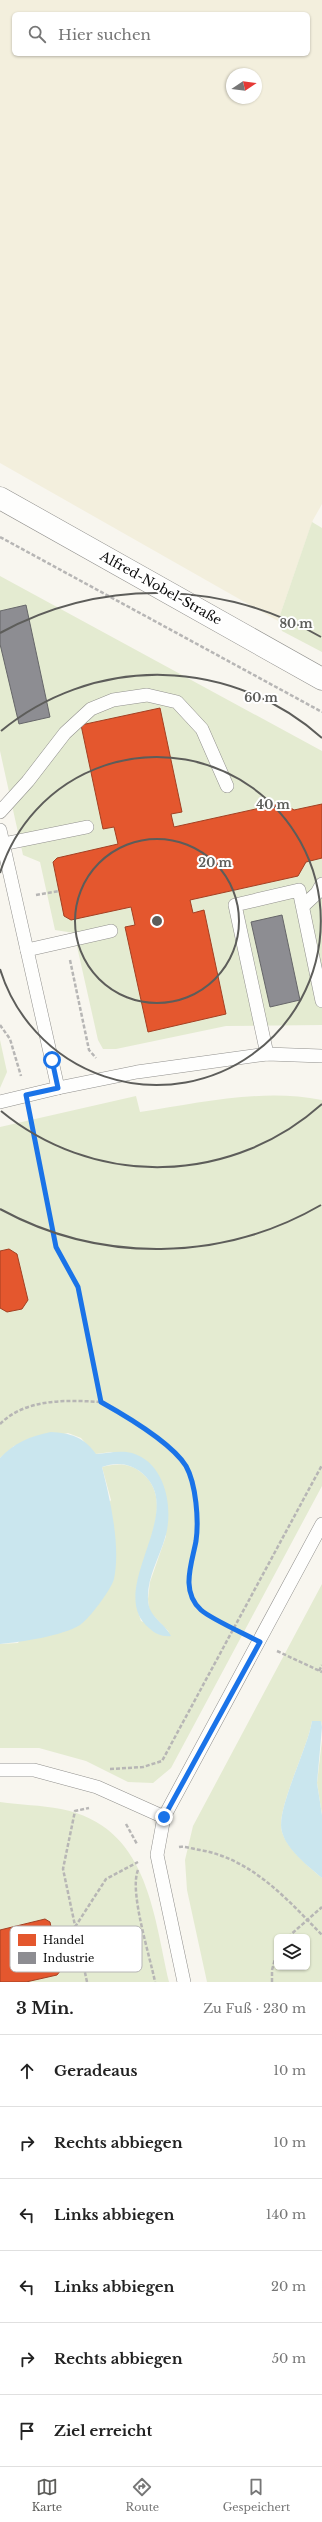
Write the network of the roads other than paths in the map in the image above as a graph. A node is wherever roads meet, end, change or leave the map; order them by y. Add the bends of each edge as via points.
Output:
1 (2, 504) edge
2 (322, 679) edge
3 (227, 786) dead end
4 (0, 812) edge
5 (87, 827) dead end
6 (0, 830) edge
7 (3, 844) junction
8 (322, 884) edge
9 (303, 906) junction
10 (111, 931) dead end
11 (27, 950) junction
12 (322, 1001) edge
13 (267, 1054) junction
14 (322, 1056) edge
15 (58, 1088) junction
16 (0, 1102) edge
17 (322, 1524) edge
18 (0, 1770) edge
19 (164, 1817) junction
20 (184, 1982) edge

1 - 2 street, Alfred-Nobel-Straße
3 - 4 lane via 202,729 177,702 147,696 113,700 92,709 65,733
5 - 7 lane
6 - 7 lane
7 - 11 lane
8 - 9 lane via 317,893
9 - 12 lane
9 - 13 lane via 299,890 235,905
10 - 11 lane
11 - 15 lane
13 - 14 lane
13 - 15 lane via 137,1072
15 - 16 lane
17 - 19 lane
18 - 19 lane via 34,1770 98,1787
19 - 20 lane via 157,1855

